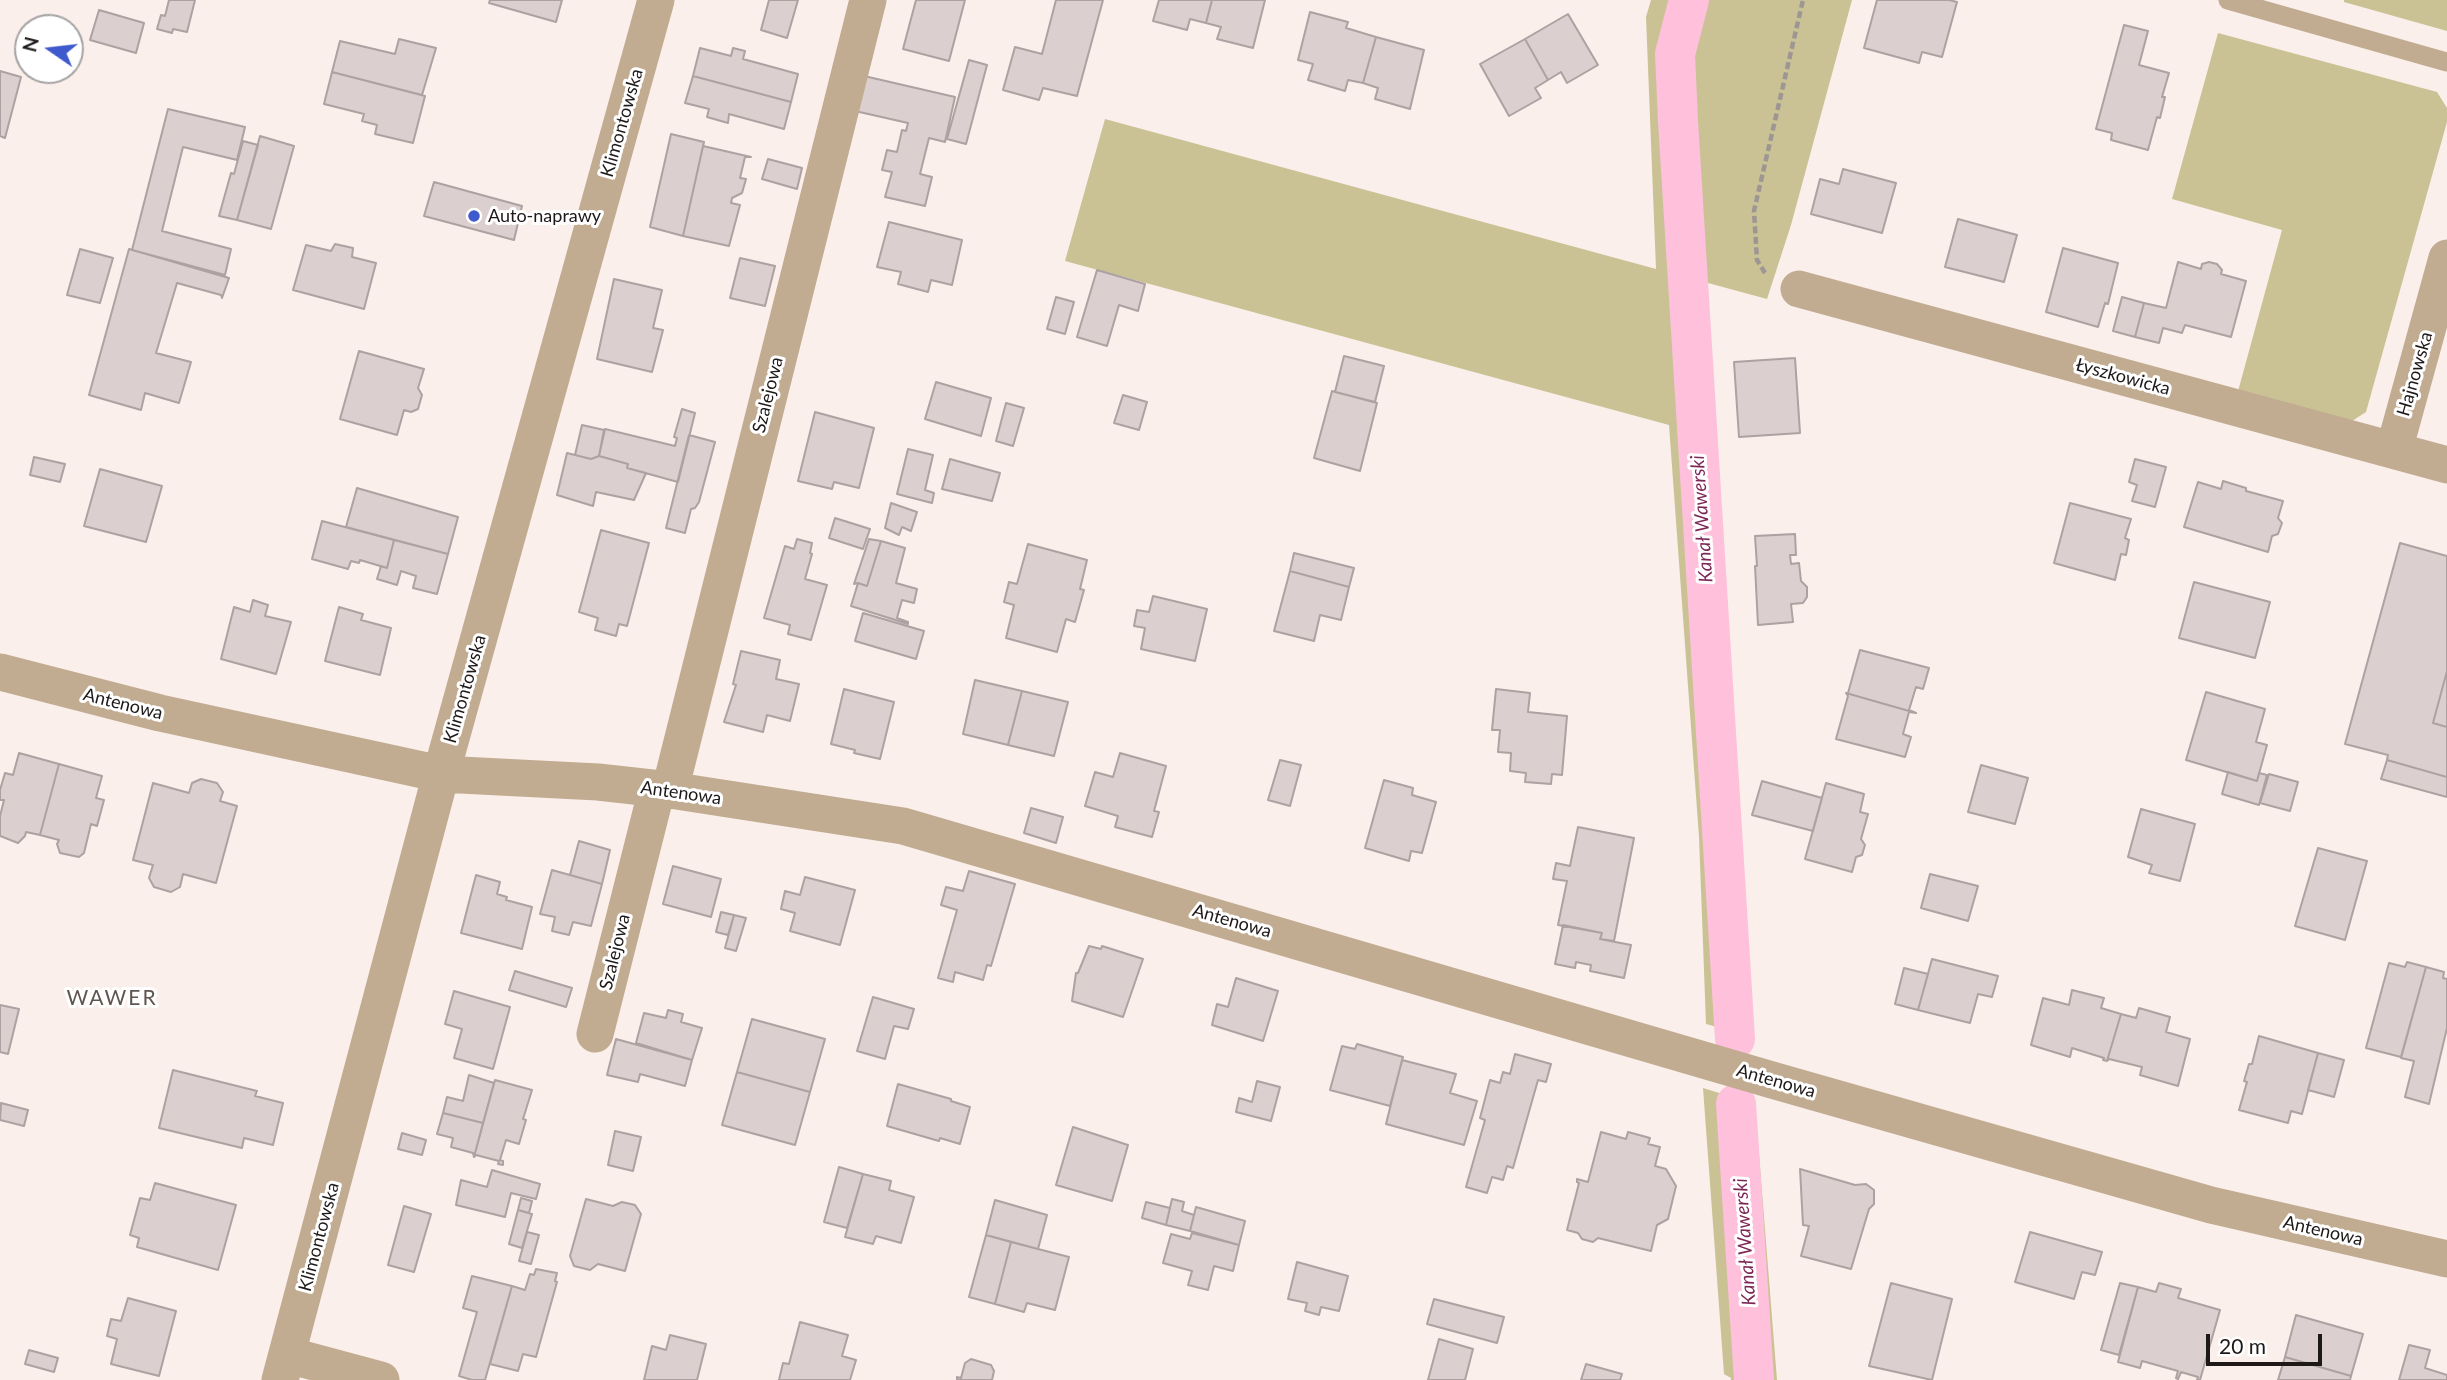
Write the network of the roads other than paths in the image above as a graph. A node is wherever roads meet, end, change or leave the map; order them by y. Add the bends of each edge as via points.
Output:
1 (656, 0) edge
2 (868, 0) edge
3 (2228, 0) edge
4 (2447, 62) edge
5 (2447, 258) edge
6 (1799, 289) road end
7 (2394, 450) junction
8 (2447, 465) edge
9 (0, 672) edge
10 (441, 774) junction
11 (663, 789) junction
12 (594, 1034) dead end
13 (2447, 1259) edge
14 (284, 1368) edge
15 (381, 1380) edge

1 - 10 street, Klimontowska
2 - 11 street, Szalejowa
3 - 4 lane
5 - 7 street, Hajnowska
6 - 7 street, Łyszkowicka
7 - 8 street, Łyszkowicka
9 - 10 street, Antenowa via 160,713
10 - 11 street, Antenowa
10 - 14 street, Klimontowska
11 - 12 street, Szalejowa
11 - 13 street, Antenowa via 915,829 2198,1201
14 - 15 street

